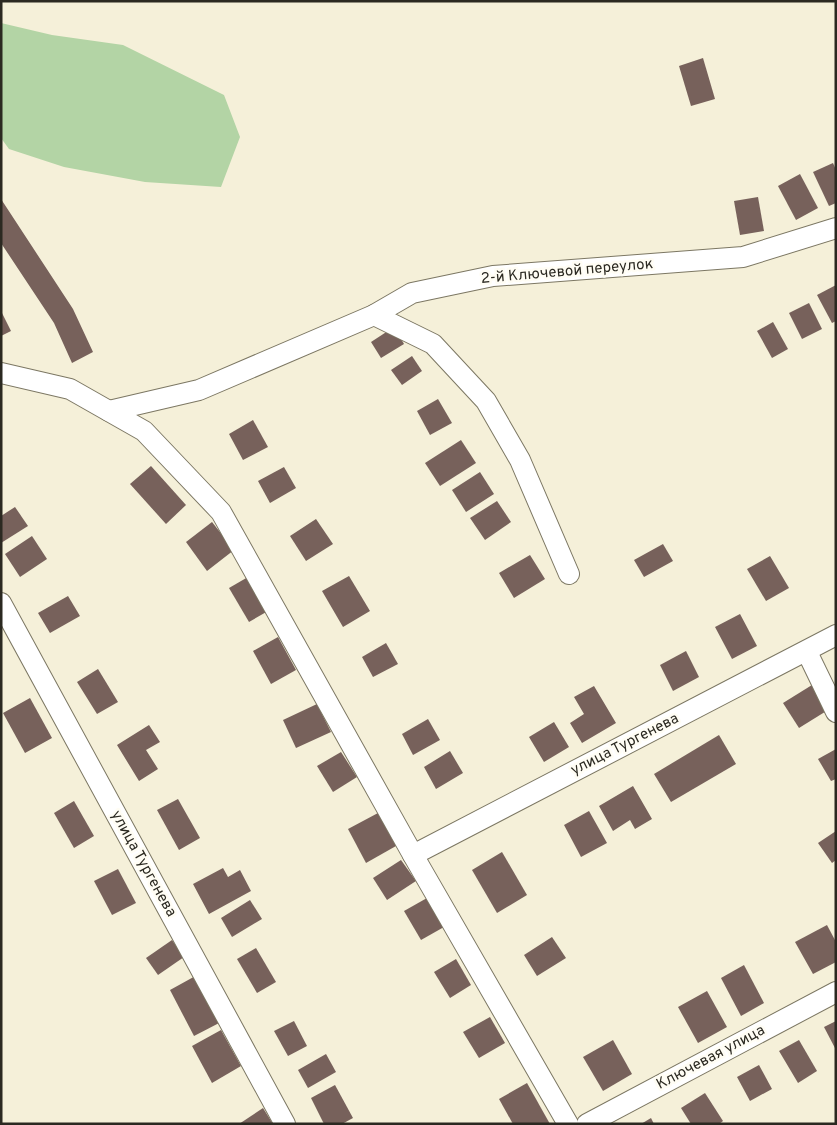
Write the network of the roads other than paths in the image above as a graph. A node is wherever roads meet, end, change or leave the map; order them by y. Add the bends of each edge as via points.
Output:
1 (836, 228) edge
2 (374, 315) junction
3 (1, 373) edge
4 (109, 411) junction
5 (569, 574) dead end
6 (1, 603) edge
7 (836, 635) edge
8 (807, 652) junction
9 (836, 712) edge
10 (413, 855) junction
11 (836, 992) edge
12 (284, 1124) edge
13 (568, 1124) edge
14 (587, 1124) edge

1 - 2 street, 2-й Ключевой переулок via 743,257 493,276 412,293
2 - 4 street, 2-й Ключевой переулок via 199,390
2 - 5 street via 433,344 486,401 520,460
3 - 4 street via 70,390
4 - 10 street via 144,431 221,512
6 - 12 street, улица Тургенева
7 - 8 street, улица Тургенева
8 - 9 street
8 - 10 street, улица Тургенева
10 - 13 street
11 - 14 street, Ключевая улица

